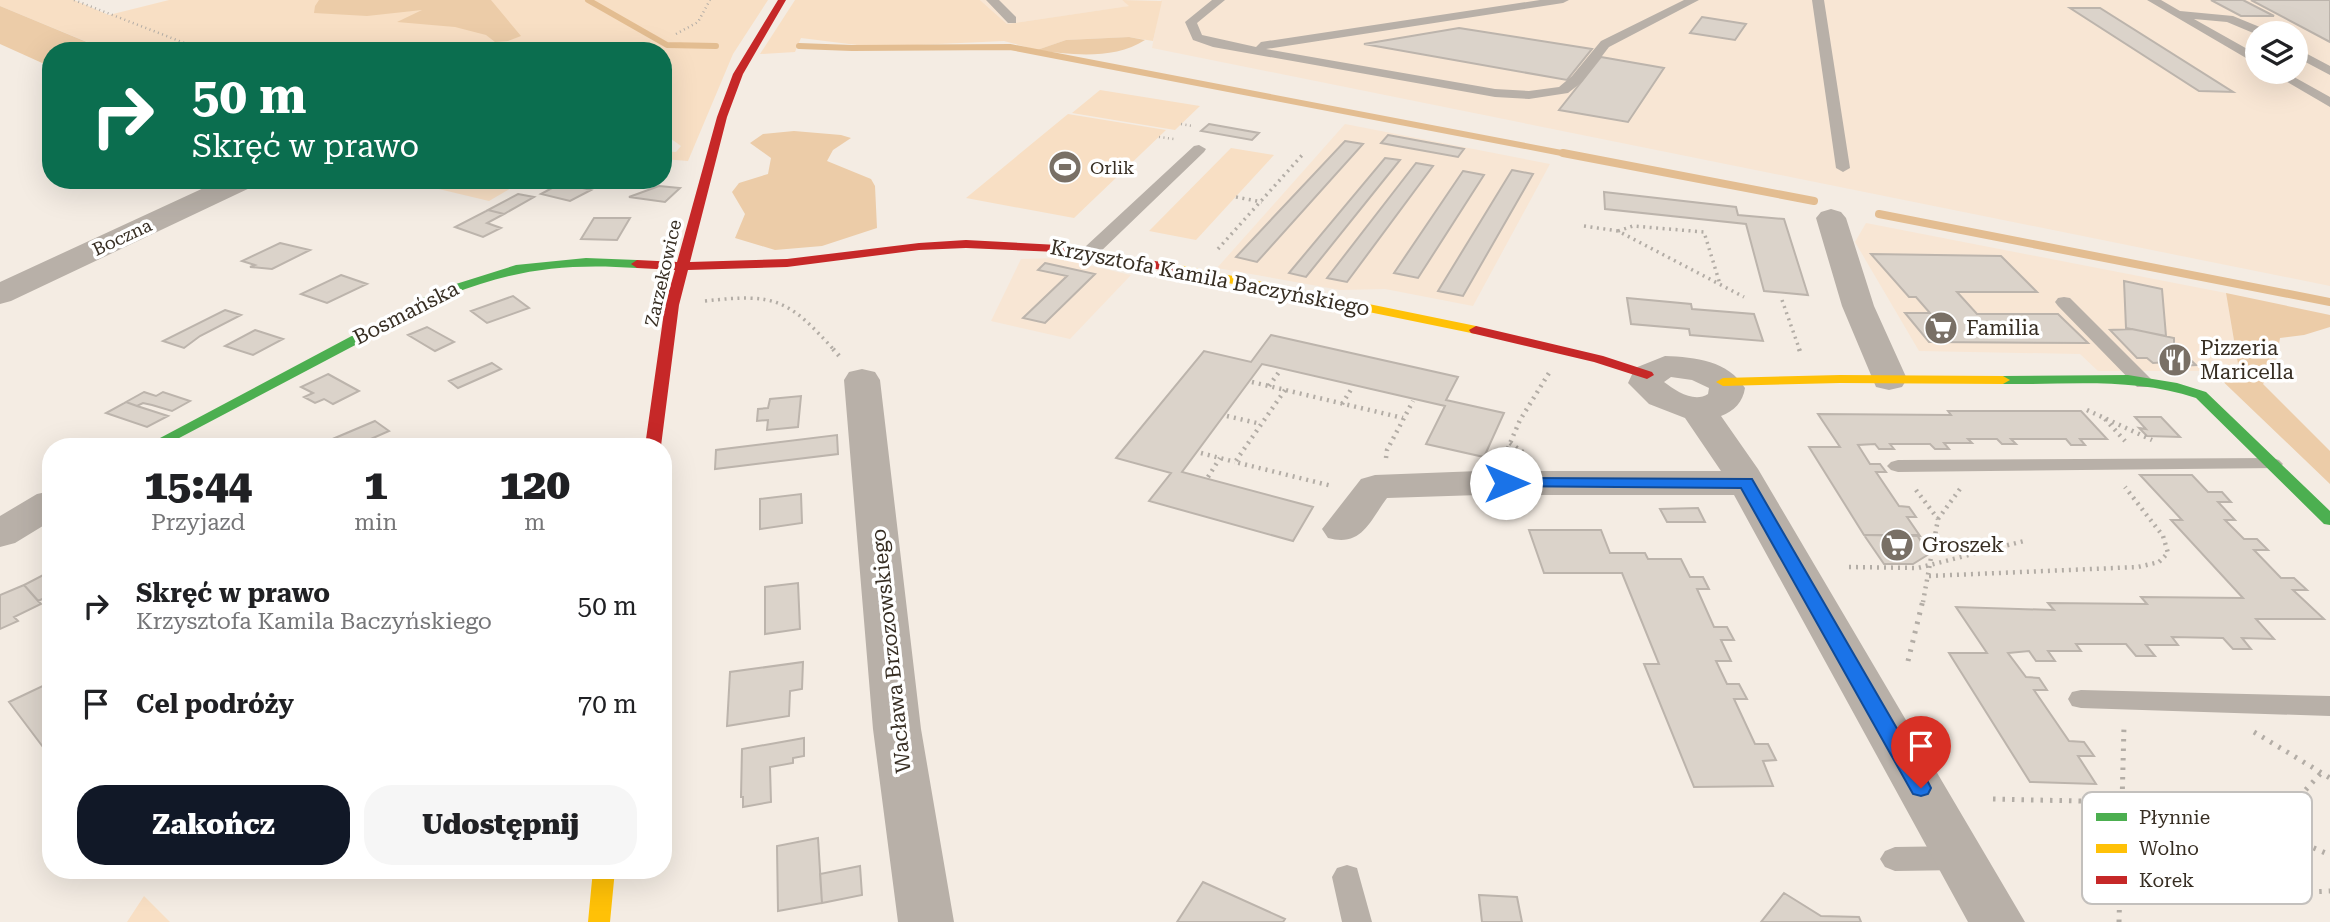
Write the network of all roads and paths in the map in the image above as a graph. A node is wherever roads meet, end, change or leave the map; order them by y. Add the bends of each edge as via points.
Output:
1 (74, 0) edge
2 (710, 0) edge
3 (782, 0) edge
4 (992, 0) edge
5 (1219, 0) edge
6 (1563, 0) edge
7 (1693, 0) edge
8 (1818, 0) edge
9 (2153, 0) edge
10 (2176, 13) junction
11 (1012, 20) dead end
12 (2245, 26) edge
13 (676, 34) dead end
14 (182, 42) edge
15 (1242, 49) junction
16 (2245, 53) edge
17 (2308, 59) edge
18 (2330, 71) edge
19 (2297, 84) edge
20 (2330, 103) edge
21 (1199, 149) dead end
22 (1304, 153) dead end
23 (1843, 168) dead end
24 (225, 189) edge
25 (1236, 197) dead end
26 (1262, 202) junction
27 (1831, 218) dead end
28 (1584, 226) dead end
29 (1618, 231) junction
30 (1091, 251) junction
31 (1209, 258) dead end
32 (682, 267) junction
33 (1721, 285) junction
34 (0, 294) edge
35 (1744, 297) dead end
36 (1782, 300) dead end
37 (2064, 302) dead end
38 (672, 305) junction
39 (1801, 353) dead end
40 (1553, 368) dead end
41 (1279, 372) dead end
42 (1647, 375) joint
43 (1889, 379) junction
44 (862, 380) joint
45 (1252, 382) dead end
46 (2154, 383) junction
47 (1269, 386) junction
48 (1352, 388) dead end
49 (1285, 390) junction
50 (1710, 395) junction
51 (2086, 400) dead end
52 (1413, 401) dead end
53 (1342, 404) junction
54 (2080, 406) dead end
55 (1227, 416) dead end
56 (2102, 416) junction
57 (1403, 418) junction
58 (1261, 424) junction
59 (168, 438) edge
60 (654, 438) edge
61 (1201, 453) dead end
62 (1220, 458) junction
63 (1235, 462) junction
64 (1502, 462) dead end
65 (2272, 464) junction
66 (2107, 465) junction
67 (2147, 465) junction
68 (2207, 465) junction
69 (1898, 466) joint
70 (1977, 466) junction
71 (1208, 477) dead end
72 (1746, 483) junction
73 (1380, 491) junction
74 (42, 508) edge
75 (1938, 519) junction
76 (2330, 520) edge
77 (1343, 529) dead end
78 (0, 534) edge
79 (2024, 541) dead end
80 (1931, 563) junction
81 (1849, 567) dead end
82 (1928, 576) junction
83 (1908, 661) dead end
84 (2081, 699) dead end
85 (2125, 700) junction
86 (2206, 703) junction
87 (2330, 706) edge
88 (2321, 773) junction
89 (2330, 778) edge
90 (2122, 792) edge
91 (2304, 792) edge
92 (1993, 799) dead end
93 (2082, 801) edge
94 (2312, 848) edge
95 (2330, 856) edge
96 (1961, 858) junction
97 (1895, 859) dead end
98 (1347, 877) dead end
99 (603, 879) edge
100 (2330, 891) edge
101 (2312, 892) edge
102 (2120, 904) edge
103 (598, 922) edge
104 (926, 922) edge
105 (1357, 922) edge
106 (1997, 922) edge
107 (2119, 922) edge

1 - 14 path
2 - 13 path via 701,20
3 - 32 street, Zarzekowice via 734,84
4 - 11 lane
5 - 15 lane via 1191,22 1197,37
6 - 15 lane
7 - 15 lane via 1605,44 1563,90 1529,95
8 - 23 lane
9 - 10 lane
10 - 12 lane via 2229,19
10 - 16 lane
17 - 18 lane
19 - 20 lane
21 - 30 lane
22 - 26 path
24 - 34 street, Boczna
25 - 26 path
26 - 31 path
27 - 43 street via 1858,306
28 - 29 path
29 - 33 path
29 - 33 path via 1633,226 1704,232
30 - 32 street, Krzysztofa Kamila Baczyńskiego via 1027,244 959,244 805,261
30 - 42 street, Krzysztofa Kamila Baczyńskiego via 1511,337
32 - 38 street, Zarzekowice
32 - 59 street, Bosmańska via 569,261 529,264 484,275
33 - 35 path
36 - 39 path
37 - 46 lane
38 - 44 path via 748,299 793,308
38 - 60 street, Zarzekowice
40 - 64 path via 1520,420
41 - 47 path
42 - 50 street via 1665,366 1707,373
43 - 46 street
43 - 50 street via 1795,378
44 - 104 street, Wacława Brzozowskiego via 897,729
45 - 47 path
46 - 65 street via 2178,385 2201,395
47 - 49 path
48 - 53 path
49 - 53 path
49 - 58 path
50 - 72 street
51 - 56 path
52 - 57 path
53 - 57 path
54 - 56 path
55 - 58 path
56 - 67 path
56 - 68 path
57 - 73 path via 1387,450
58 - 63 path
61 - 62 path
62 - 63 path
62 - 71 path
63 - 73 path
65 - 68 lane
65 - 76 street
66 - 67 lane
66 - 70 lane
66 - 82 path via 2163,536 2167,545 2164,559 2138,567
67 - 68 lane
69 - 70 lane
69 - 75 path
70 - 75 path
72 - 73 street via 1479,483
72 - 96 street
73 - 77 street
74 - 78 street
75 - 80 path
79 - 80 path
80 - 81 path via 1918,568
80 - 82 path
82 - 83 path
84 - 85 lane
85 - 86 lane
85 - 90 path
86 - 87 lane
86 - 88 path
88 - 89 path
88 - 91 path
92 - 93 path
94 - 95 path
96 - 97 lane
96 - 106 street
98 - 105 lane
99 - 103 street
100 - 101 path
102 - 107 path

